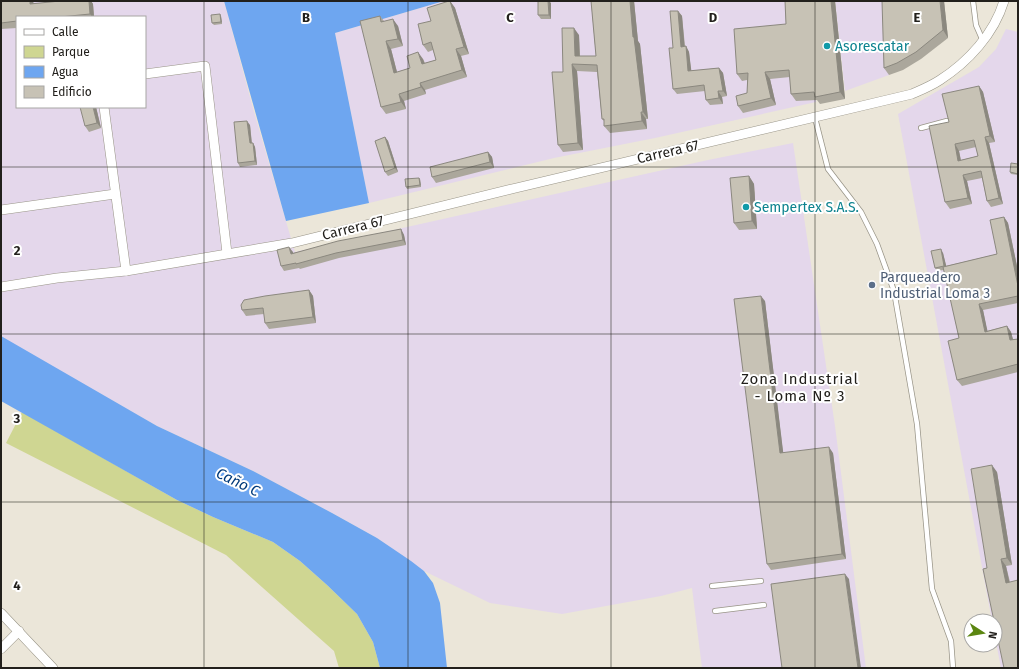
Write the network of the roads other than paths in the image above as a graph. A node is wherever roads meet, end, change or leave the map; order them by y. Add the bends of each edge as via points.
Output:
1 (973, 1) edge
2 (1004, 1) edge
3 (983, 41) junction
4 (146, 74) edge
5 (104, 108) edge
6 (815, 118) junction
7 (947, 121) edge
8 (921, 128) dead end
9 (115, 194) junction
10 (1, 210) edge
11 (227, 253) junction
12 (126, 271) junction
13 (1, 287) edge
14 (761, 581) dead end
15 (712, 586) dead end
16 (764, 606) dead end
17 (715, 611) dead end
18 (1, 612) edge
19 (18, 631) junction
20 (1, 650) edge
21 (53, 668) edge
22 (953, 668) edge

1 - 3 lane via 976,25
2 - 3 street, Carrera 67
3 - 6 street, Carrera 67 via 957,68 939,81 912,94
4 - 11 street via 205,66
5 - 9 street
6 - 11 street, Carrera 67 via 292,243
6 - 22 lane via 828,169 861,212 877,244 894,291 917,424 932,589 951,641
7 - 8 lane
9 - 10 street
9 - 12 street
11 - 12 street, Carrera 67
12 - 13 street, Carrera 67
14 - 15 lane
16 - 17 lane
18 - 19 street
19 - 20 street
19 - 21 street

